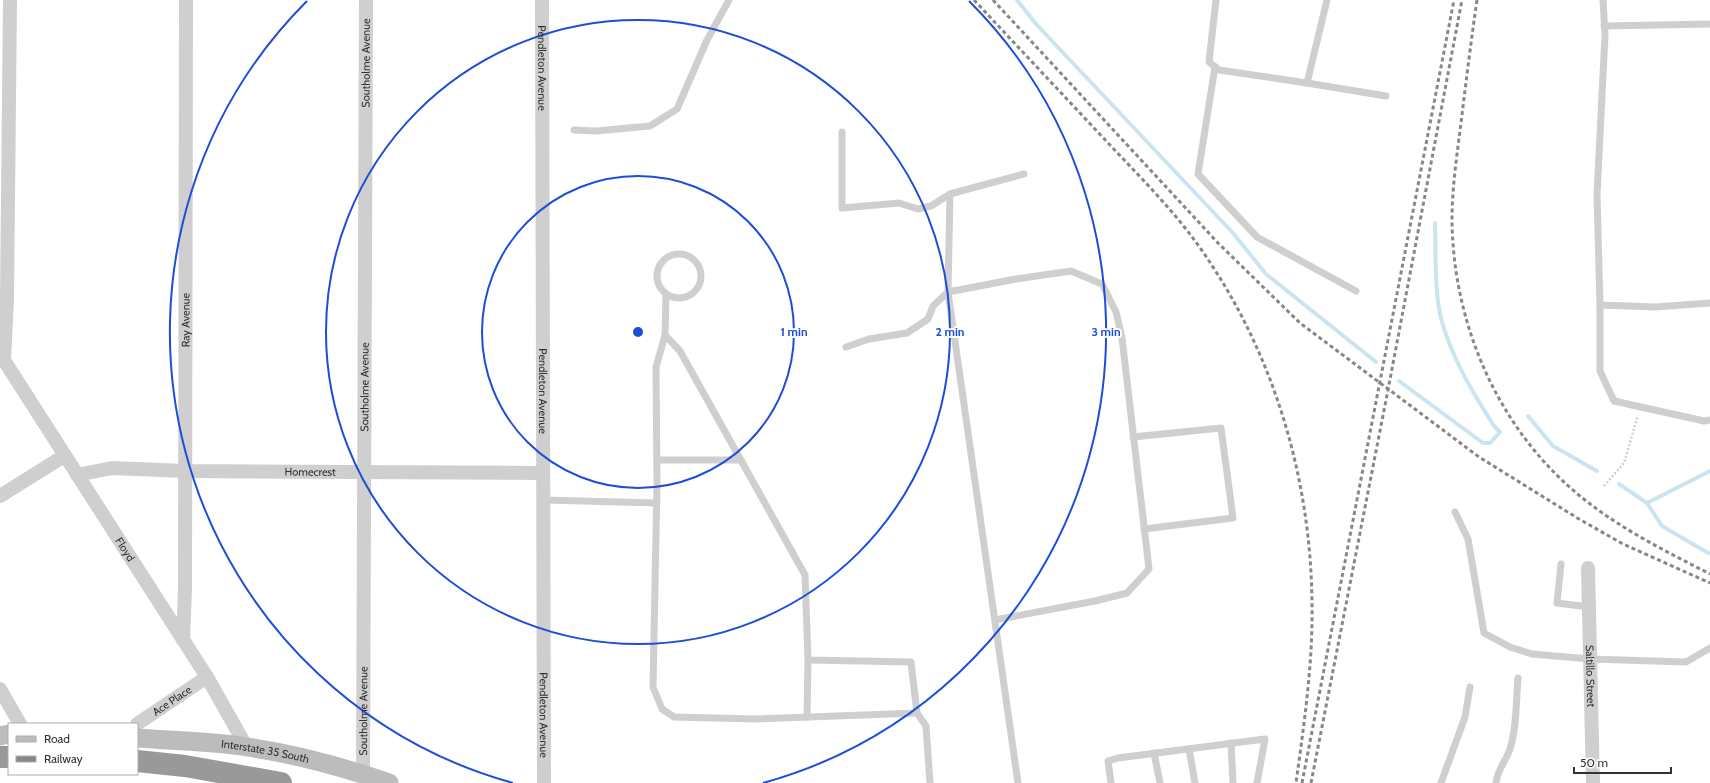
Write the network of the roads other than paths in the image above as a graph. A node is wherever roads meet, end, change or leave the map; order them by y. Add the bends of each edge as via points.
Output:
1 (10, 0) edge
2 (186, 0) edge
3 (366, 0) edge
4 (542, 0) edge
5 (729, 0) edge
6 (1216, 0) edge
7 (1327, 0) edge
8 (1603, 0) edge
9 (1710, 24) edge
10 (1604, 26) junction
11 (1215, 67) junction
12 (1307, 83) junction
13 (1386, 96) dead end
14 (574, 130) dead end
15 (842, 132) dead end
16 (1024, 174) dead end
17 (950, 194) junction
18 (1356, 291) dead end
19 (948, 292) junction
20 (666, 294) junction
21 (1710, 303) edge
22 (1600, 305) junction
23 (665, 335) junction
24 (846, 347) dead end
25 (2, 357) edge
26 (1710, 420) edge
27 (1134, 437) junction
28 (64, 456) junction
29 (657, 460) junction
30 (741, 460) junction
31 (185, 471) junction
32 (363, 472) junction
33 (543, 473) junction
34 (77, 475) junction
35 (0, 496) edge
36 (544, 500) junction
37 (657, 503) junction
38 (1455, 512) dead end
39 (1144, 529) junction
40 (1561, 564) dead end
41 (1588, 568) dead end
42 (1589, 607) junction
43 (995, 620) junction
44 (183, 640) junction
45 (1710, 648) edge
46 (1590, 659) junction
47 (808, 660) junction
48 (207, 677) junction
49 (1518, 678) dead end
50 (1470, 687) dead end
51 (0, 689) edge
52 (917, 713) junction
53 (807, 717) junction
54 (19, 723) edge
55 (138, 723) edge
56 (138, 738) edge
57 (1231, 743) junction
58 (246, 746) junction
59 (1189, 749) junction
60 (1154, 753) junction
61 (138, 761) edge
62 (363, 774) junction
63 (281, 783) edge
64 (389, 783) edge
65 (544, 783) edge
66 (930, 783) edge
67 (1018, 783) edge
68 (1111, 783) edge
69 (1160, 783) edge
70 (1195, 783) edge
71 (1233, 783) edge
72 (1257, 783) edge
73 (1441, 783) edge
74 (1496, 783) edge
75 (1593, 783) edge

1 - 25 street via 7,299
2 - 31 street, Ray Avenue
3 - 32 street, Southolme Avenue
4 - 33 street, Pendleton Avenue
5 - 14 lane via 707,40 677,109 650,126 596,131
6 - 11 lane via 1209,62
7 - 12 lane
8 - 10 lane
9 - 10 lane
10 - 22 lane via 1597,195
11 - 12 lane via 1219,70
11 - 18 lane via 1198,174 1257,237
12 - 13 lane
15 - 17 lane via 842,208 899,203 918,209 931,206
16 - 17 lane
17 - 19 lane
19 - 24 lane via 933,306 928,319 907,333 869,339
19 - 27 lane via 1071,271 1102,284 1116,312 1122,338
19 - 43 lane
20 - 20 lane via 661,289 657,274 663,260 677,254 691,257 700,268 697,289 686,297 672,297
20 - 23 lane
21 - 22 lane via 1655,307
22 - 26 lane via 1600,370 1614,401 1704,421
23 - 29 lane via 656,367
23 - 30 lane via 680,351
25 - 28 street, Floyd
27 - 39 lane
27 - 39 lane via 1221,428 1234,518
28 - 34 street, Floyd
28 - 35 street
29 - 30 lane
29 - 37 lane
30 - 47 lane via 805,575
31 - 32 street, Homecrest
31 - 34 street, Homecrest via 112,468
31 - 44 street, Ray Avenue
32 - 33 street, Homecrest
32 - 62 street, Southolme Avenue
33 - 36 street, Pendleton Avenue
34 - 44 street, Floyd
36 - 37 lane
36 - 65 street, Pendleton Avenue
37 - 53 lane via 653,687 662,710 674,717
38 - 46 lane via 1468,539 1484,633 1510,647 1532,654
39 - 43 lane via 1149,569 1127,593
40 - 42 lane via 1557,603
41 - 42 street, Saltillo Street
42 - 46 street, Saltillo Street
43 - 67 lane
44 - 48 street, Floyd
45 - 46 lane via 1686,662
46 - 75 street, Saltillo Street
47 - 52 lane via 911,662
47 - 53 lane
48 - 55 street, Ace Place
48 - 58 street, Floyd
49 - 74 lane via 1513,735 1509,750 1496,776
50 - 73 lane via 1465,717
51 - 54 street
52 - 53 lane
52 - 66 lane via 926,726
56 - 58 main road, Interstate 35 South
57 - 59 lane
57 - 71 lane
57 - 72 lane via 1264,739
58 - 62 main road, Interstate 35 South via 326,762
59 - 60 lane
59 - 70 lane
60 - 68 lane via 1108,761
60 - 69 lane
61 - 63 highway
62 - 64 main road, Interstate 35 South

